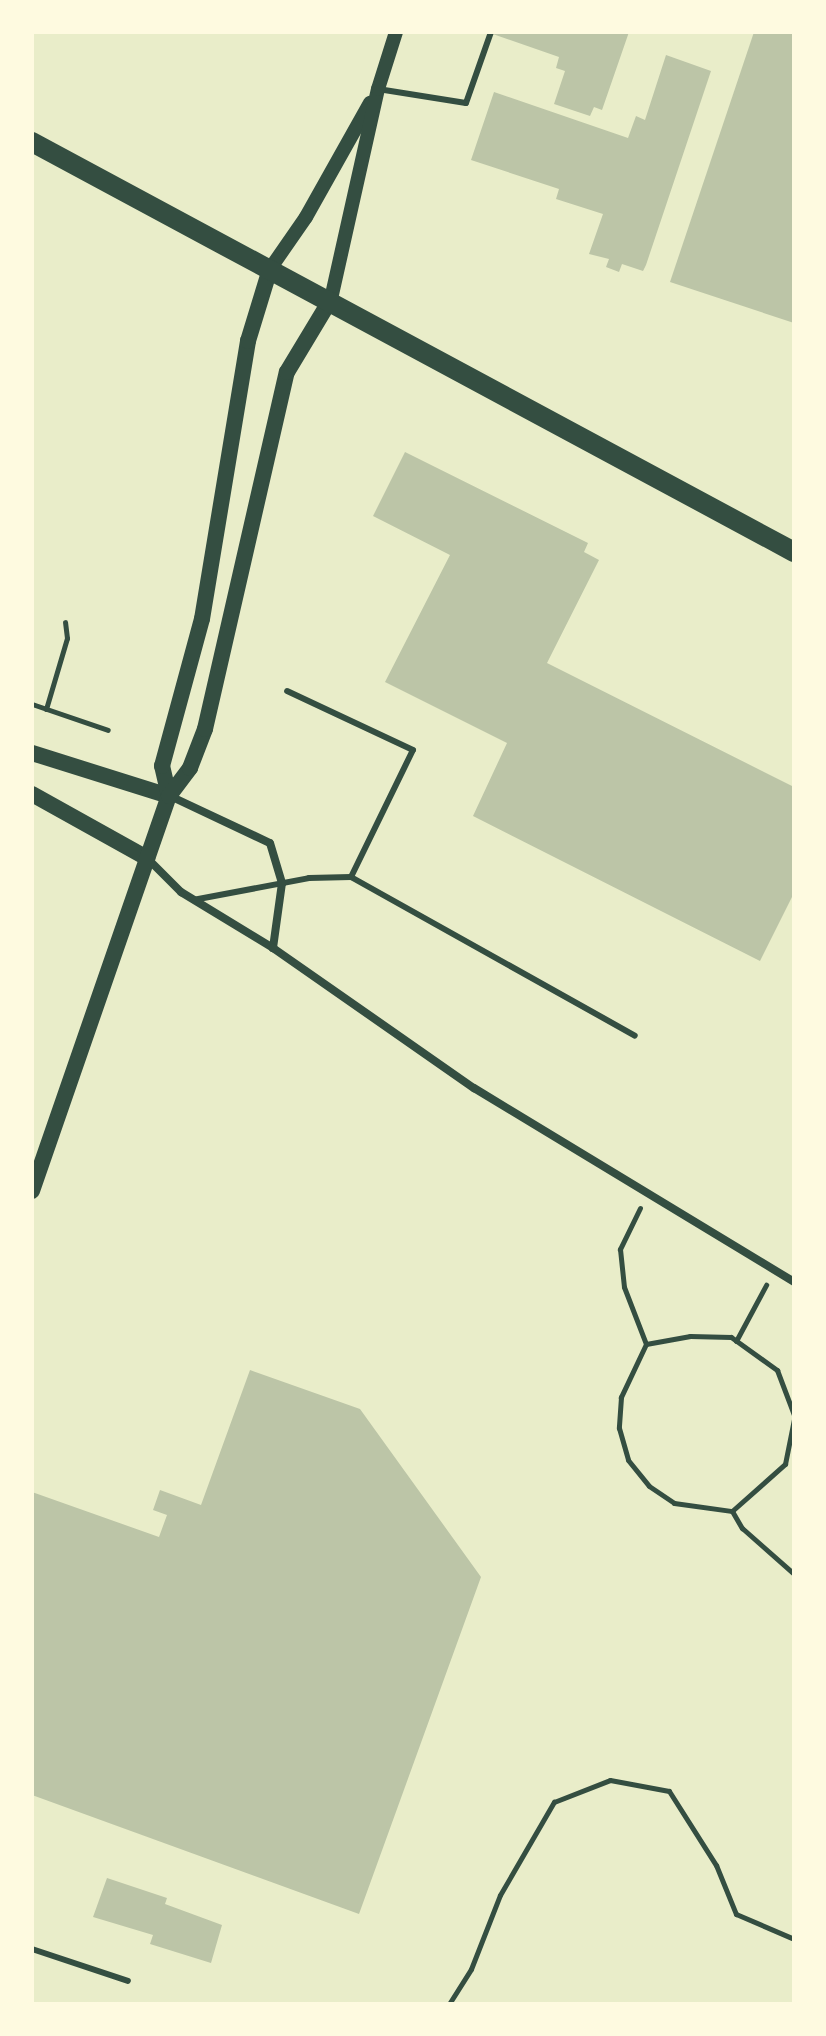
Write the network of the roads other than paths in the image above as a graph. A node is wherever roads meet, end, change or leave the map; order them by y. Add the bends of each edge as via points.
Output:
1 (396, 32) edge
2 (491, 32) edge
3 (378, 89) junction
4 (32, 142) edge
5 (270, 269) junction
6 (331, 299) junction
7 (794, 552) edge
8 (287, 691) dead end
9 (32, 753) edge
10 (32, 794) edge
11 (169, 796) junction
12 (147, 858) junction
13 (351, 877) junction
14 (282, 883) junction
15 (193, 900) junction
16 (273, 948) junction
17 (635, 1036) dead end
18 (32, 1191) edge
19 (794, 1282) edge
20 (32, 1949) edge
21 (128, 1981) dead end

1 - 3 street
2 - 3 lane via 466,103
3 - 5 street via 306,217
3 - 6 street
4 - 5 main road
5 - 6 main road
5 - 11 main road via 248,341 202,619 162,766
6 - 7 main road
6 - 11 main road via 287,372 205,729 190,768
8 - 13 lane via 413,750
9 - 11 main road
10 - 12 main road
11 - 12 main road
11 - 14 street via 270,843
12 - 15 street
12 - 18 main road
13 - 14 lane
13 - 17 lane
14 - 15 lane
14 - 16 street
15 - 16 street
16 - 19 street via 474,1088 645,1197
20 - 21 lane

